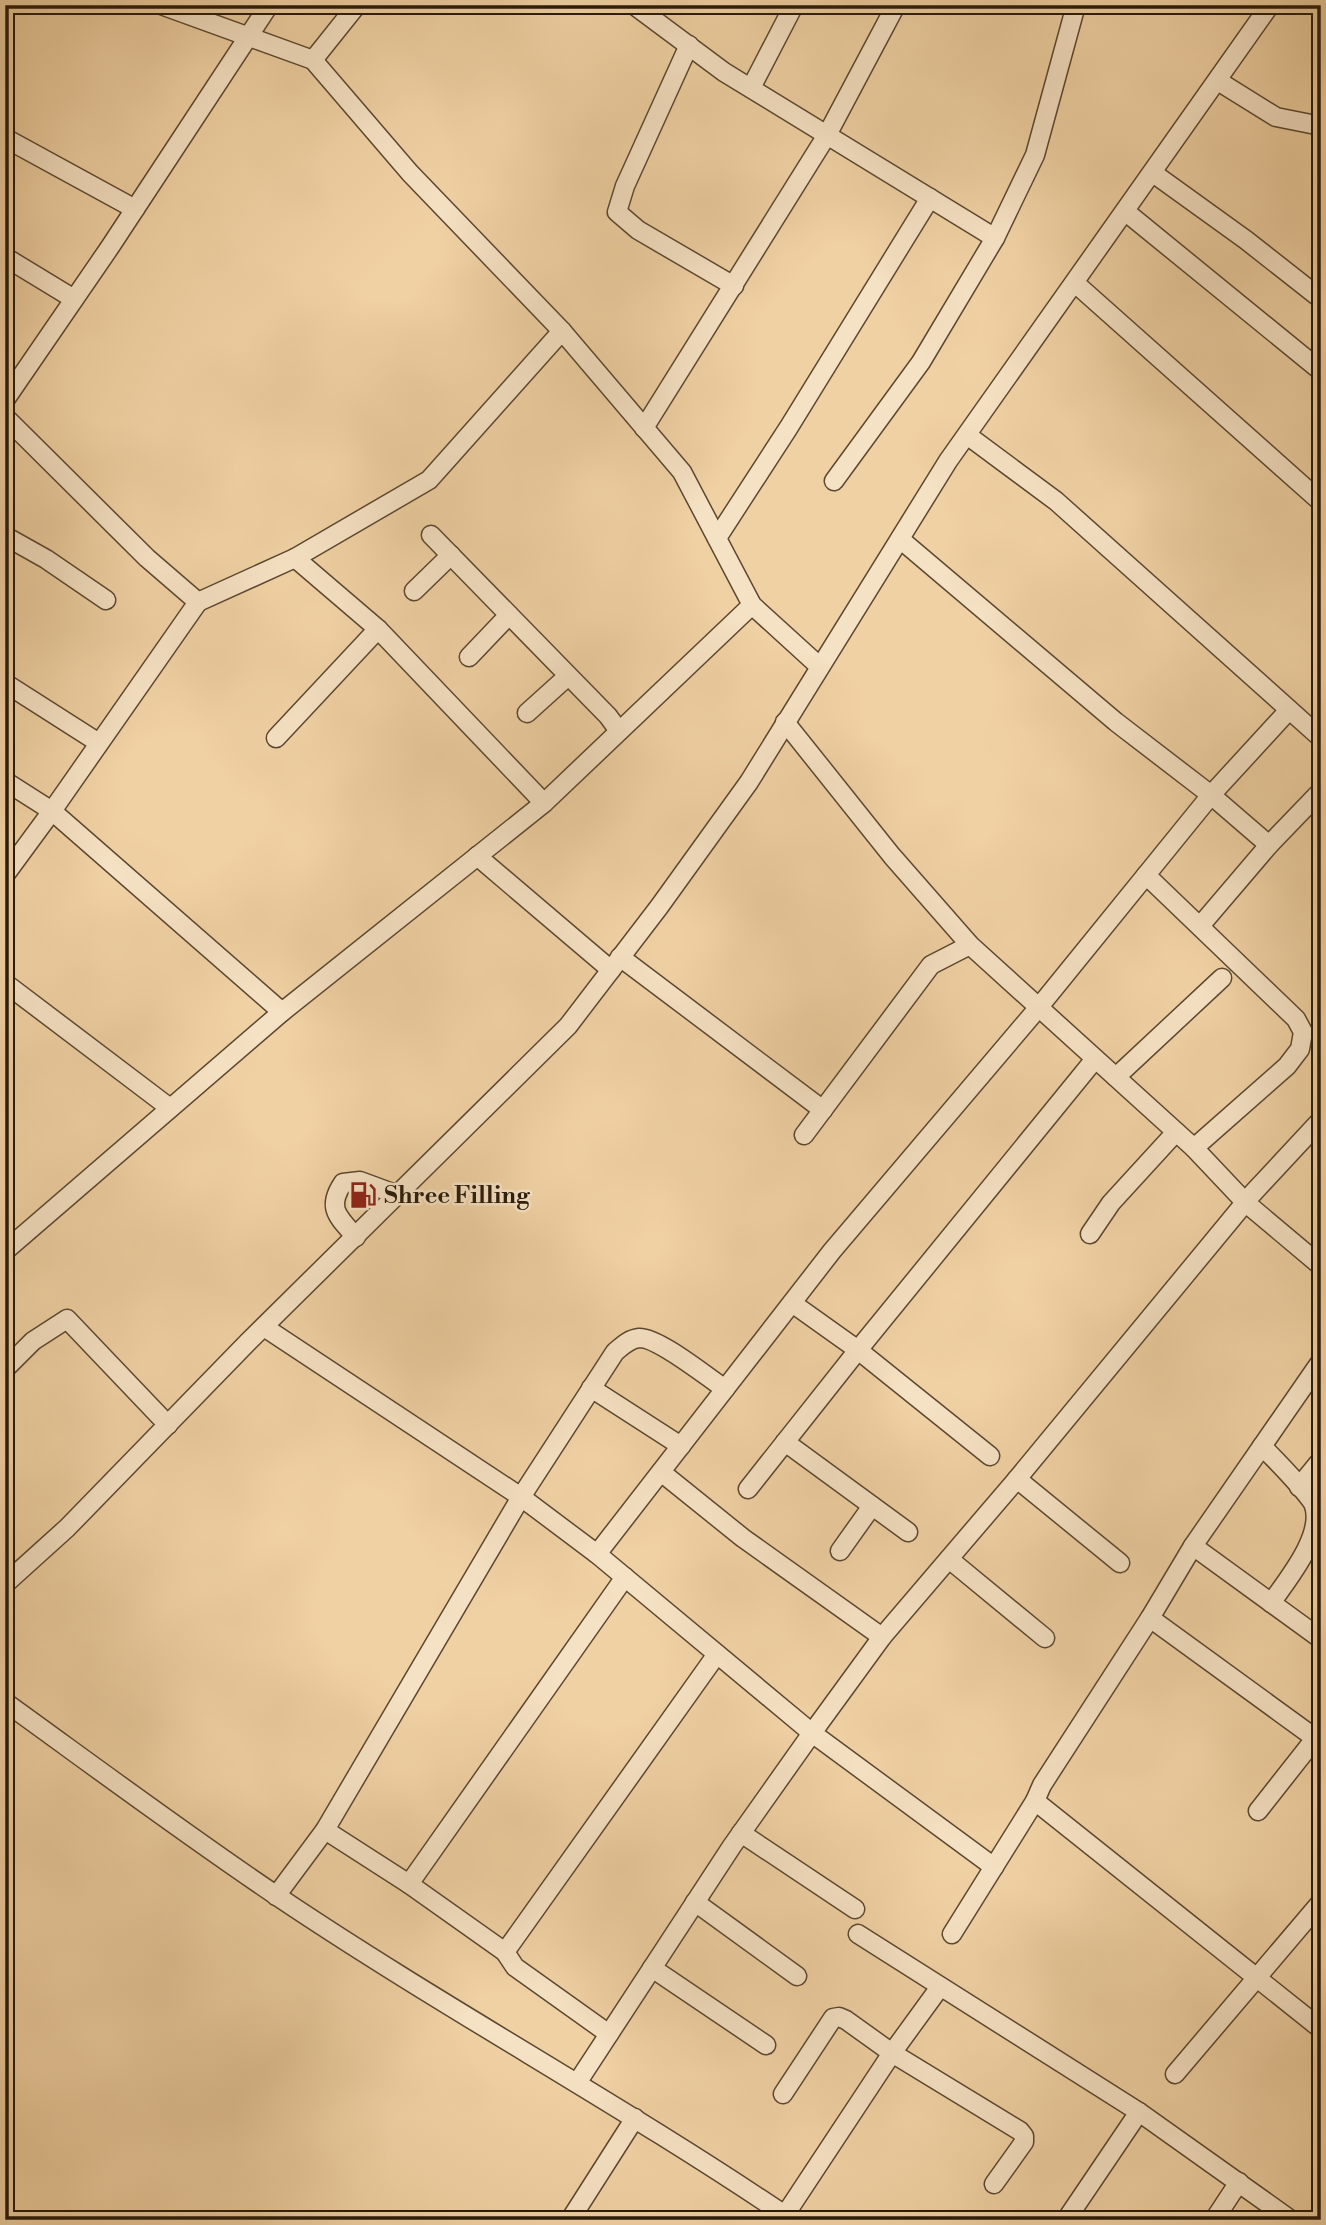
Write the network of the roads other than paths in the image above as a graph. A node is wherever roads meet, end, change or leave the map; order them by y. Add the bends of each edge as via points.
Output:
1 (161, 5) edge
2 (269, 5) edge
3 (357, 5) edge
4 (634, 5) edge
5 (794, 5) edge
6 (896, 5) edge
7 (1076, 5) edge
8 (1270, 5) edge
9 (247, 37) junction
10 (689, 46) junction
11 (313, 60) junction
12 (1218, 81) junction
13 (751, 88) junction
14 (1321, 126) edge
15 (827, 135) junction
16 (5, 138) edge
17 (1153, 173) junction
18 (930, 198) junction
19 (135, 209) junction
20 (1126, 212) junction
21 (995, 238) junction
22 (5, 257) edge
23 (1075, 283) junction
24 (734, 286) junction
25 (74, 299) junction
26 (1321, 299) edge
27 (562, 331) junction
28 (1321, 371) edge
29 (5, 400) edge
30 (5, 417) edge
31 (644, 428) junction
32 (967, 435) junction
33 (834, 481) dead end
34 (1321, 502) edge
35 (431, 535) dead end
36 (5, 537) edge
37 (717, 538) junction
38 (900, 539) junction
39 (451, 555) junction
40 (295, 558) junction
41 (414, 591) dead end
42 (106, 600) dead end
43 (198, 602) junction
44 (752, 605) junction
45 (509, 615) junction
46 (378, 629) junction
47 (469, 657) dead end
48 (819, 666) junction
49 (568, 676) junction
50 (5, 683) edge
51 (1289, 710) junction
52 (527, 713) dead end
53 (785, 722) junction
54 (619, 731) junction
55 (276, 738) dead end
56 (1321, 738) edge
57 (99, 743) junction
58 (5, 781) edge
59 (1321, 791) edge
60 (1211, 795) junction
61 (544, 803) junction
62 (52, 811) junction
63 (1269, 845) junction
64 (477, 856) junction
65 (5, 875) edge
66 (1146, 875) junction
67 (1200, 926) junction
68 (970, 945) junction
69 (616, 963) junction
70 (1222, 978) dead end
71 (5, 983) edge
72 (1039, 1007) junction
73 (282, 1012) junction
74 (1095, 1059) junction
75 (1116, 1077) junction
76 (170, 1108) junction
77 (823, 1110) junction
78 (1321, 1121) edge
79 (1176, 1132) junction
80 (804, 1135) dead end
81 (1194, 1148) junction
82 (398, 1195) junction
83 (1246, 1203) junction
84 (1090, 1234) dead end
85 (356, 1237) junction
86 (5, 1251) edge
87 (1321, 1266) edge
88 (792, 1303) junction
89 (264, 1327) junction
90 (858, 1350) junction
91 (1321, 1361) edge
92 (5, 1368) edge
93 (591, 1388) junction
94 (725, 1389) junction
95 (168, 1425) junction
96 (785, 1442) junction
97 (681, 1446) junction
98 (1262, 1446) junction
99 (990, 1456) dead end
100 (1321, 1460) edge
101 (661, 1472) junction
102 (1017, 1479) junction
103 (1299, 1487) junction
104 (748, 1489) dead end
105 (521, 1497) junction
106 (872, 1506) junction
107 (908, 1532) dead end
108 (1193, 1546) junction
109 (840, 1551) dead end
110 (597, 1554) junction
111 (949, 1559) junction
112 (1120, 1563) dead end
113 (625, 1577) junction
114 (5, 1584) edge
115 (1271, 1603) junction
116 (1150, 1618) junction
117 (882, 1637) junction
118 (1045, 1638) dead end
119 (1321, 1639) edge
120 (717, 1654) junction
121 (5, 1702) edge
122 (812, 1733) junction
123 (1318, 1734) edge
124 (1035, 1801) junction
125 (1258, 1811) dead end
126 (325, 1830) junction
127 (741, 1833) junction
128 (994, 1867) junction
129 (409, 1884) junction
130 (276, 1896) junction
131 (695, 1902) junction
132 (1321, 1902) edge
133 (855, 1909) dead end
134 (858, 1934) dead end
135 (952, 1934) dead end
136 (505, 1952) junction
137 (652, 1968) junction
138 (797, 1976) dead end
139 (1258, 1978) junction
140 (940, 1987) junction
141 (1321, 2029) edge
142 (609, 2034) junction
143 (766, 2045) dead end
144 (892, 2053) junction
145 (1175, 2074) dead end
146 (577, 2083) junction
147 (783, 2094) dead end
148 (1139, 2112) junction
149 (635, 2118) junction
150 (1239, 2182) junction
151 (994, 2184) dead end
152 (789, 2218) edge
153 (570, 2220) edge
154 (1066, 2220) edge
155 (1214, 2220) edge
156 (1291, 2220) edge

1 - 9 street
2 - 9 street
3 - 11 street
4 - 10 street
5 - 13 street
6 - 15 street
7 - 21 street via 1035,155
8 - 12 street
9 - 11 street
9 - 19 street
10 - 13 street
10 - 24 street via 617,212 638,230
11 - 27 street via 410,173
12 - 14 street via 1276,117
12 - 17 street
13 - 15 street
15 - 18 street
15 - 24 street
16 - 19 street
17 - 20 street
17 - 26 street
18 - 21 street
18 - 37 street
19 - 25 street
20 - 23 street
20 - 28 street
21 - 33 street via 921,362
22 - 25 street
23 - 32 street
23 - 34 street
24 - 31 street
25 - 29 street
27 - 31 street
27 - 40 street via 429,480
30 - 43 street via 147,558
31 - 37 street via 682,472
32 - 38 street
32 - 51 street via 1056,501
35 - 39 street
36 - 42 street
37 - 44 street
38 - 48 street
38 - 60 street via 1116,723
39 - 41 street
39 - 45 street
40 - 43 street
40 - 46 street
43 - 57 street
44 - 48 street
44 - 54 street
45 - 47 street
45 - 49 street
46 - 55 street
46 - 61 street
48 - 53 street
49 - 52 street
49 - 54 street
50 - 57 street
51 - 56 street
51 - 60 street
53 - 68 street
53 - 69 street via 748,782
54 - 61 street
57 - 62 street
58 - 62 street
59 - 63 street
60 - 63 street
60 - 66 street
61 - 64 street
62 - 65 street
62 - 73 street
63 - 67 street
64 - 69 street
64 - 73 street
66 - 67 street
66 - 72 street
67 - 81 street via 1296,1019 1303,1032 1300,1049 1287,1066
68 - 72 street
68 - 77 street via 932,965
69 - 77 street
69 - 82 street via 568,1026
70 - 75 street
71 - 76 street
72 - 74 street
72 - 88 street
73 - 76 street
74 - 75 street
74 - 90 street
75 - 79 street
76 - 86 street
77 - 80 street
78 - 83 street
79 - 81 street
79 - 84 street via 1111,1203
81 - 83 street
82 - 85 street
82 - 85 street via 360,1181 343,1183 334,1196 335,1213
83 - 87 street
83 - 102 street
85 - 89 street
88 - 90 street
88 - 94 street
89 - 95 street
89 - 105 street
90 - 96 street
90 - 99 street
91 - 98 street
92 - 95 street via 33,1341 67,1319
93 - 94 street via 615,1352 639,1338 654,1341
93 - 97 street
93 - 105 street
94 - 97 street
95 - 114 street
96 - 104 street
96 - 106 street
97 - 101 street
98 - 103 street
98 - 108 street
100 - 103 street
101 - 110 street
101 - 117 street via 743,1538
102 - 111 street
102 - 112 street
103 - 115 street via 1314,1505 1319,1525 1312,1545
105 - 110 street
105 - 126 street
106 - 107 street
106 - 109 street
108 - 115 street
108 - 116 street
110 - 113 street
111 - 117 street
111 - 118 street
113 - 120 street
113 - 129 street
115 - 119 street
116 - 123 street
116 - 124 street
117 - 122 street
120 - 122 street
120 - 136 street
121 - 130 street
122 - 127 street
122 - 128 street
123 - 125 street
124 - 128 street
124 - 139 street
126 - 129 street
126 - 130 street
127 - 131 street
127 - 133 street
128 - 135 street
129 - 136 street
130 - 146 street
131 - 137 street
131 - 138 street
132 - 139 street
134 - 140 street
136 - 142 street via 515,1967
137 - 142 street
137 - 143 street
139 - 141 street
139 - 145 street
140 - 144 street
140 - 148 street
142 - 146 street
144 - 147 street via 846,2020 833,2018
144 - 151 street via 1024,2136
144 - 152 street
146 - 149 street
148 - 150 street
148 - 154 street
149 - 152 street
149 - 153 street
150 - 155 street
150 - 156 street

